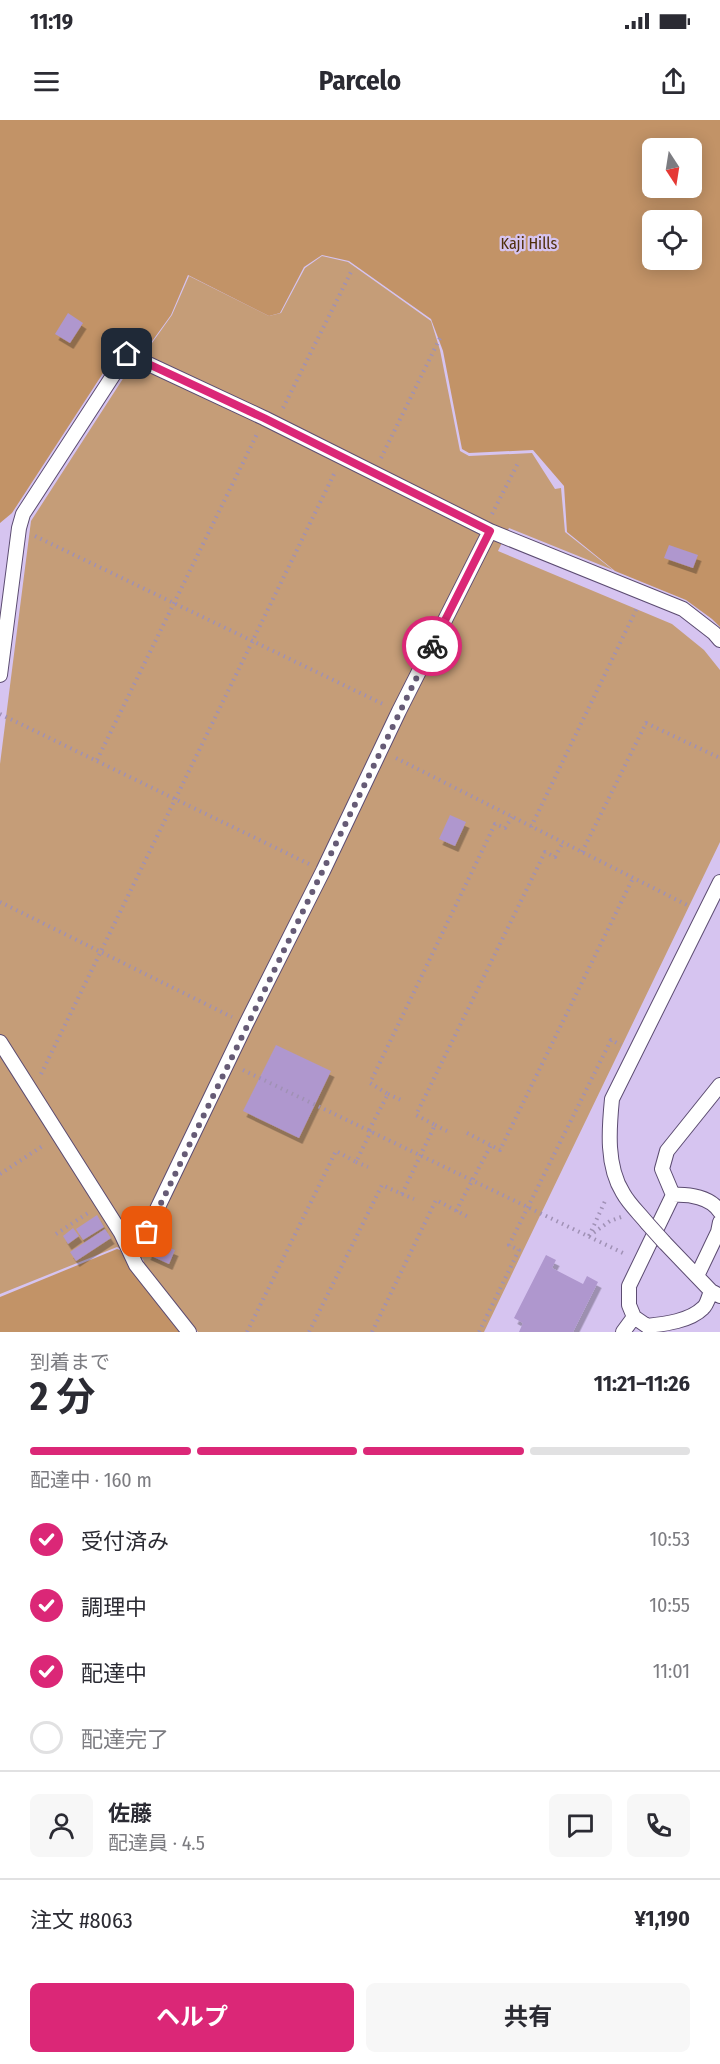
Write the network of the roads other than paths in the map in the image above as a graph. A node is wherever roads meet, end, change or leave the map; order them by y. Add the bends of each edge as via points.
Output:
1 (487, 530) junction
2 (720, 640) edge
3 (0, 675) edge
4 (720, 882) edge
5 (0, 1042) edge
6 (720, 1085) edge
7 (673, 1195) junction
8 (720, 1212) edge
9 (720, 1222) edge
10 (121, 1233) junction
11 (697, 1276) junction
12 (716, 1293) edge
13 (634, 1317) junction
14 (189, 1332) edge
15 (623, 1332) edge

1 - 2 lane via 683,609
1 - 3 lane via 127,354 28,506 19,528
1 - 10 lane via 147,1232
4 - 11 lane, bridge via 612,1099 609,1131 613,1168 622,1192
5 - 10 lane
6 - 7 lane via 667,1151 662,1169
7 - 8 lane via 691,1194
7 - 13 lane via 629,1286 628,1305
9 - 11 lane
10 - 14 lane via 136,1265
11 - 12 lane
12 - 13 lane via 704,1308 670,1323 647,1326
13 - 15 lane

